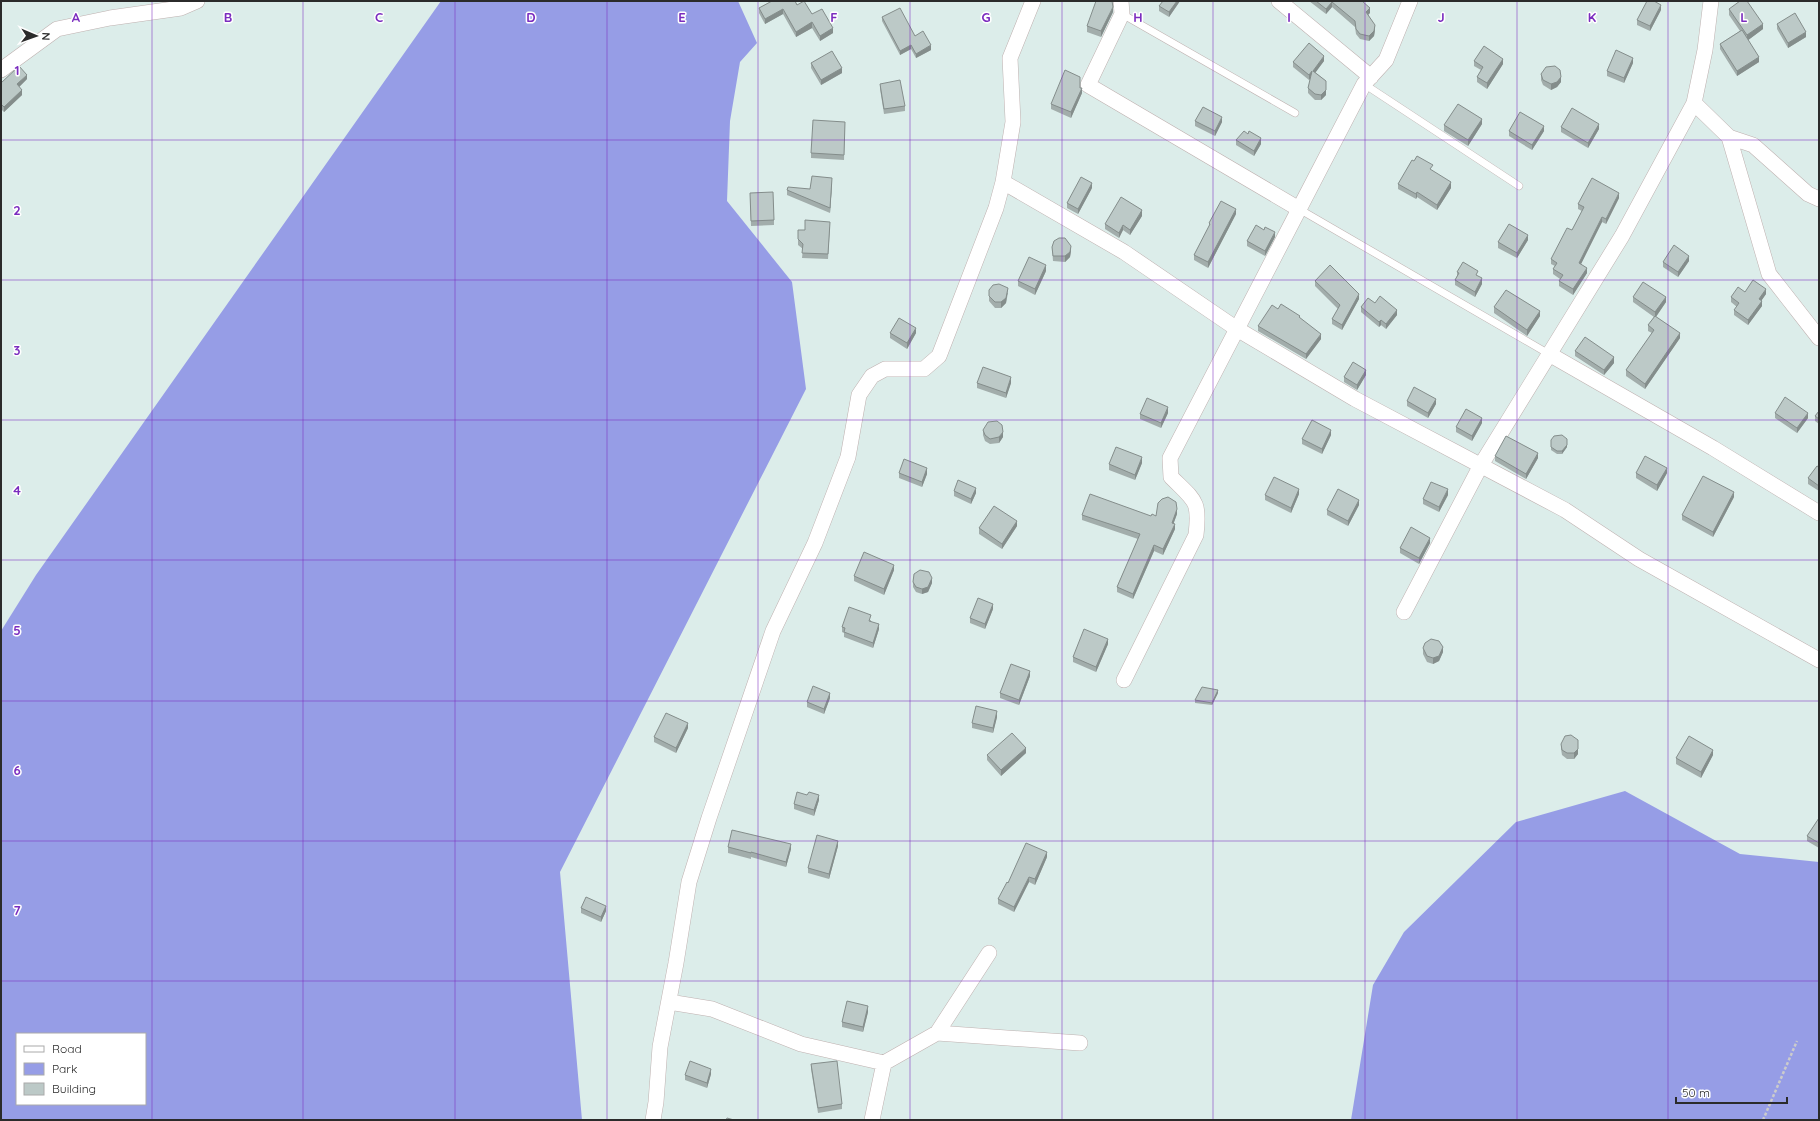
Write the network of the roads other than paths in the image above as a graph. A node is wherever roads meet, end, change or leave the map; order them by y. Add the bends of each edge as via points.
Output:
1 (197, 1) edge
2 (1033, 1) edge
3 (1279, 1) edge
4 (1410, 1) edge
5 (1711, 1) edge
6 (1121, 8) edge
7 (1, 70) edge
8 (1368, 81) junction
9 (1694, 103) junction
10 (1295, 113) dead end
11 (1729, 137) junction
12 (1003, 182) junction
13 (1519, 186) dead end
14 (1819, 199) edge
15 (1299, 209) junction
16 (1236, 329) junction
17 (1819, 338) edge
18 (1549, 354) junction
19 (1481, 464) junction
20 (1819, 514) edge
21 (1404, 612) dead end
22 (1819, 660) edge
23 (1124, 680) dead end
24 (989, 952) dead end
25 (669, 1002) junction
26 (936, 1033) junction
27 (1080, 1043) dead end
28 (884, 1063) junction
29 (652, 1120) edge
30 (872, 1120) edge

1 - 7 street via 181,8 57,29
2 - 12 street via 1010,58 1013,122
3 - 8 street
4 - 8 street via 1386,60
5 - 9 street via 1705,50
6 - 10 lane
6 - 15 street via 1088,85
8 - 13 lane
8 - 15 street
9 - 11 street
9 - 18 street via 1622,236
11 - 14 street via 1753,145 1808,194
11 - 17 street via 1769,274
12 - 16 street via 1124,252
12 - 25 street via 996,208 939,356 924,369 885,369 872,376 858,395 848,457 815,543 774,632 689,882
15 - 16 street
15 - 18 lane
16 - 19 street via 1355,399
16 - 23 street via 1170,458 1171,477 1195,500 1198,515 1196,535
18 - 19 street
18 - 20 street via 1713,448
19 - 21 street
19 - 22 street via 1565,510 1639,559
24 - 26 street
25 - 28 street via 712,1009 801,1044
25 - 29 street via 660,1047 656,1102
26 - 27 street
26 - 28 street
28 - 30 street

